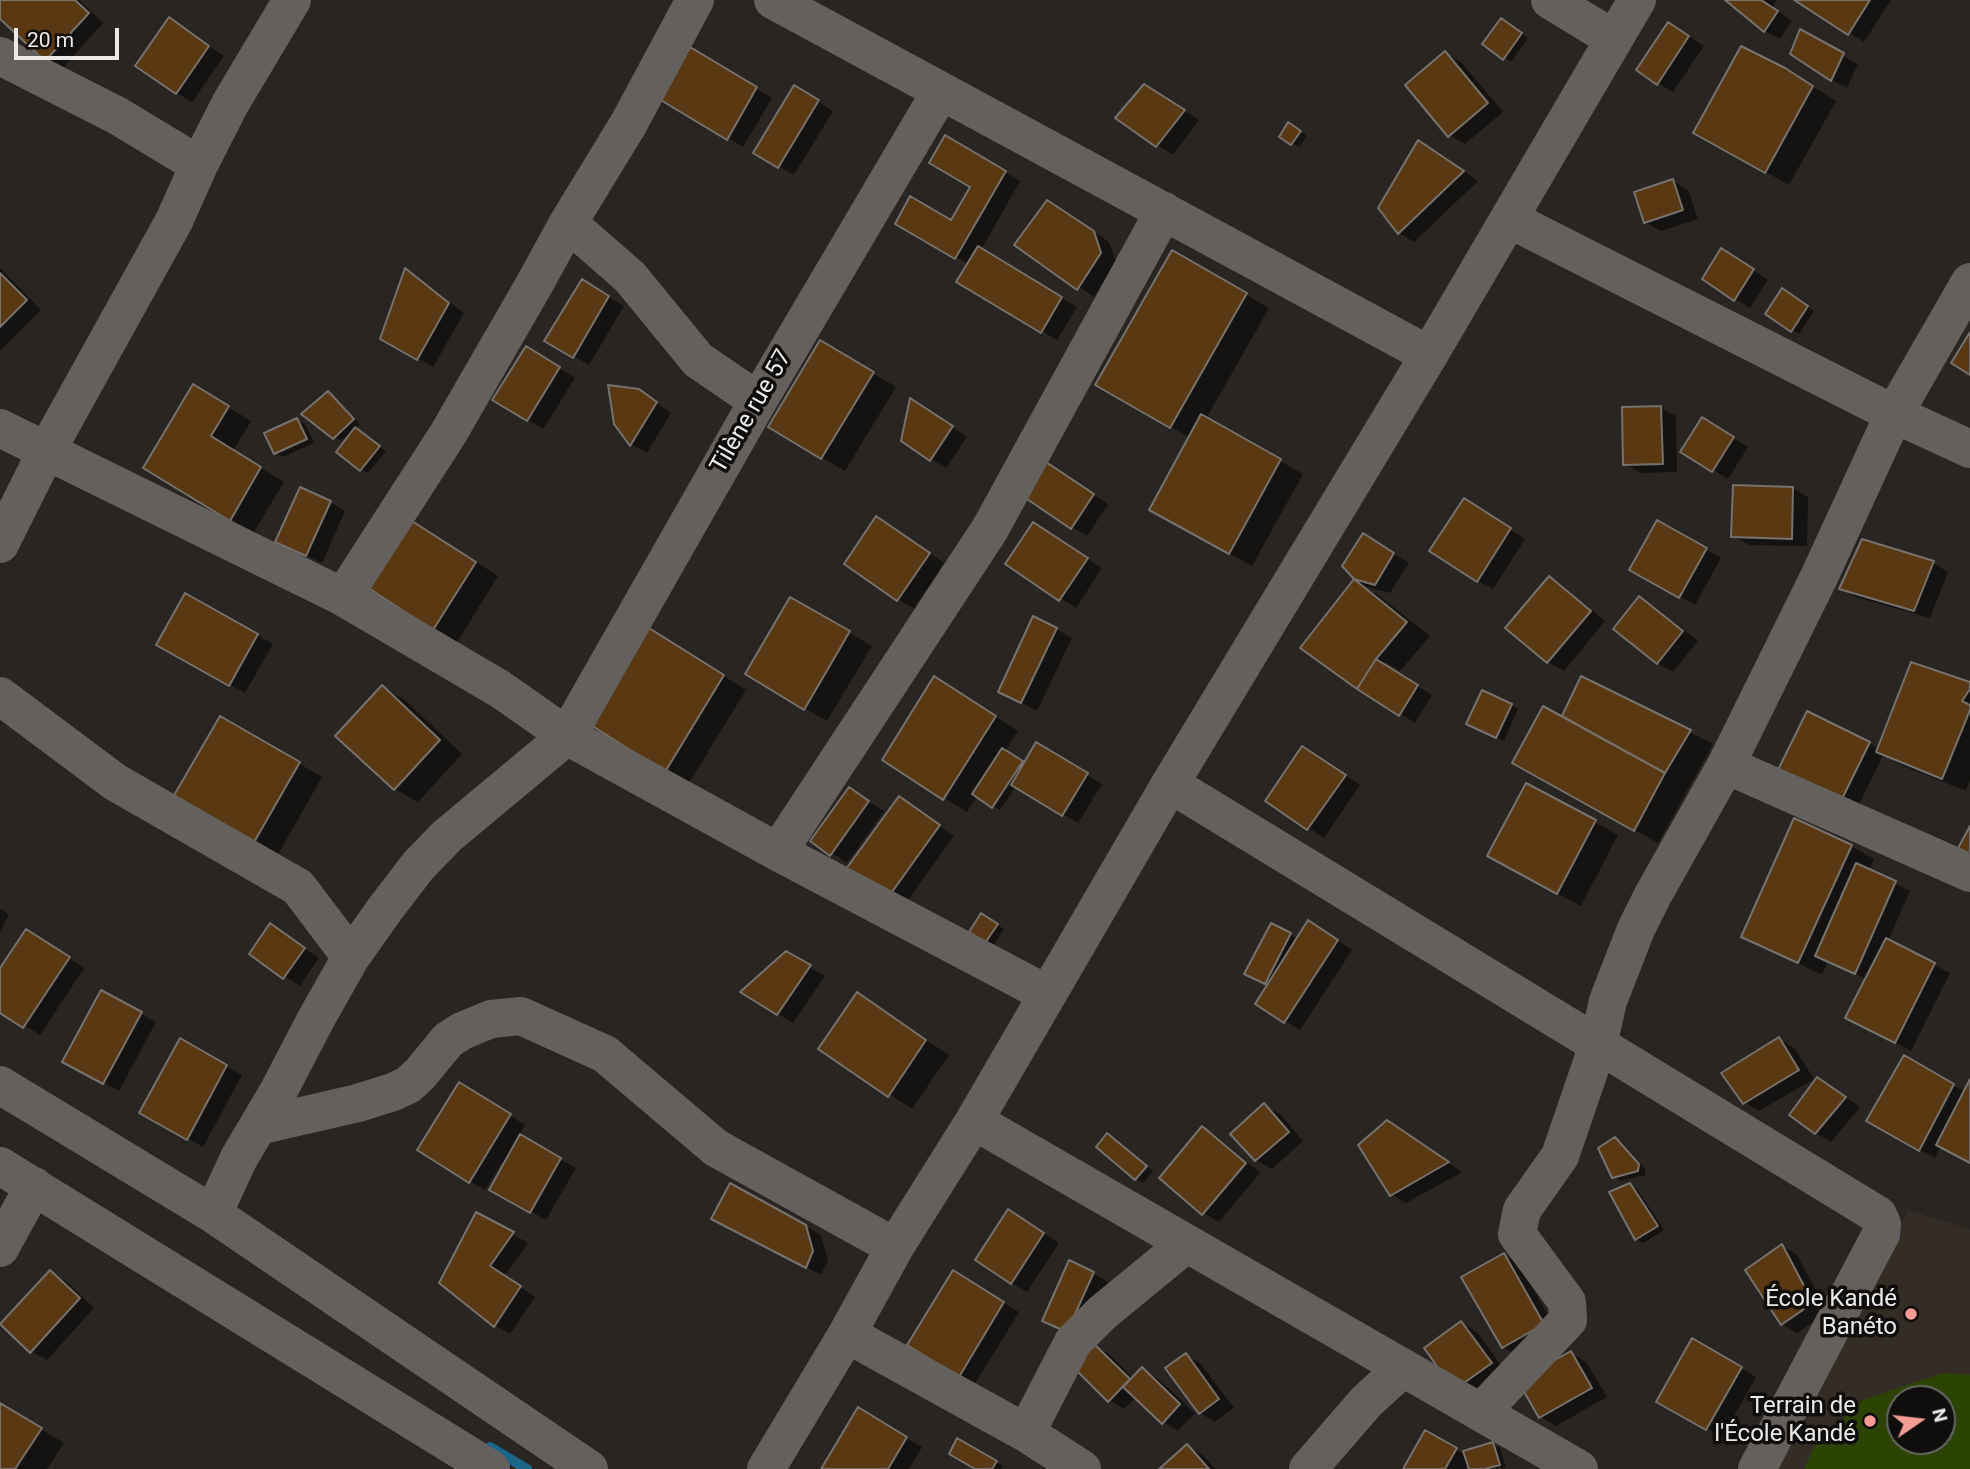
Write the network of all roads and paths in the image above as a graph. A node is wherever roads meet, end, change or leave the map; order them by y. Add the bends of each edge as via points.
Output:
1 (292, 0) edge
2 (695, 0) edge
3 (774, 0) edge
4 (1550, 0) edge
5 (1637, 0) edge
6 (1614, 38) junction
7 (0, 56) edge
8 (942, 91) junction
9 (199, 165) junction
10 (1164, 211) junction
11 (1509, 219) junction
12 (568, 223) junction
13 (1970, 282) edge
14 (1429, 355) junction
15 (758, 401) junction
16 (1894, 414) junction
17 (0, 428) edge
18 (1970, 449) edge
19 (46, 452) junction
20 (0, 544) edge
21 (343, 597) junction
22 (0, 696) edge
23 (567, 736) junction
24 (1726, 765) junction
25 (1170, 784) junction
26 (778, 852) junction
27 (1970, 873) edge
28 (351, 957) junction
29 (1047, 994) junction
30 (1598, 1045) junction
31 (0, 1085) edge
32 (974, 1121) junction
33 (258, 1125) junction
34 (0, 1166) edge
35 (34, 1186) junction
36 (213, 1214) junction
37 (1186, 1244) junction
38 (895, 1247) junction
39 (0, 1248) edge
40 (847, 1334) junction
41 (1403, 1367) junction
42 (1481, 1412) junction
43 (1026, 1433) junction
44 (491, 1469) edge
45 (589, 1469) edge
46 (766, 1469) edge
47 (1082, 1469) edge
48 (1308, 1469) edge
49 (1579, 1469) edge
50 (1758, 1469) edge

1 - 9 street
2 - 12 street
3 - 8 street
4 - 6 street
5 - 6 street
6 - 11 street
7 - 9 street via 118,116
8 - 10 street
8 - 15 street, Tilène rue 57
9 - 19 street via 157,253
10 - 14 street
10 - 26 street via 990,529
11 - 14 street
11 - 16 street
12 - 15 street via 630,277 698,360
12 - 21 street via 448,434
13 - 16 street
14 - 25 street
15 - 23 street, Tilène rue 57
16 - 18 street
16 - 24 street
17 - 19 street
19 - 20 street
19 - 21 street
21 - 23 street via 500,689
22 - 28 street via 115,782 298,887
23 - 26 street
23 - 28 street via 447,836 418,866
24 - 27 street
24 - 30 street via 1636,929 1608,1001
25 - 29 street
25 - 30 street
26 - 29 street
28 - 33 street
29 - 32 street
30 - 42 street via 1560,1156 1522,1210 1517,1234 1567,1302 1568,1320
30 - 50 street via 1881,1219 1881,1234
31 - 36 street
32 - 37 street
32 - 38 street
33 - 36 street
33 - 38 street via 393,1092 408,1085 448,1040 462,1031 491,1019 521,1016 604,1054 716,1148
34 - 35 street
35 - 39 street
35 - 44 street
36 - 45 street
37 - 41 street
37 - 43 street via 1102,1312 1073,1342
38 - 40 street
40 - 43 street
40 - 46 street
41 - 42 street
41 - 48 street
42 - 49 street
43 - 47 street

